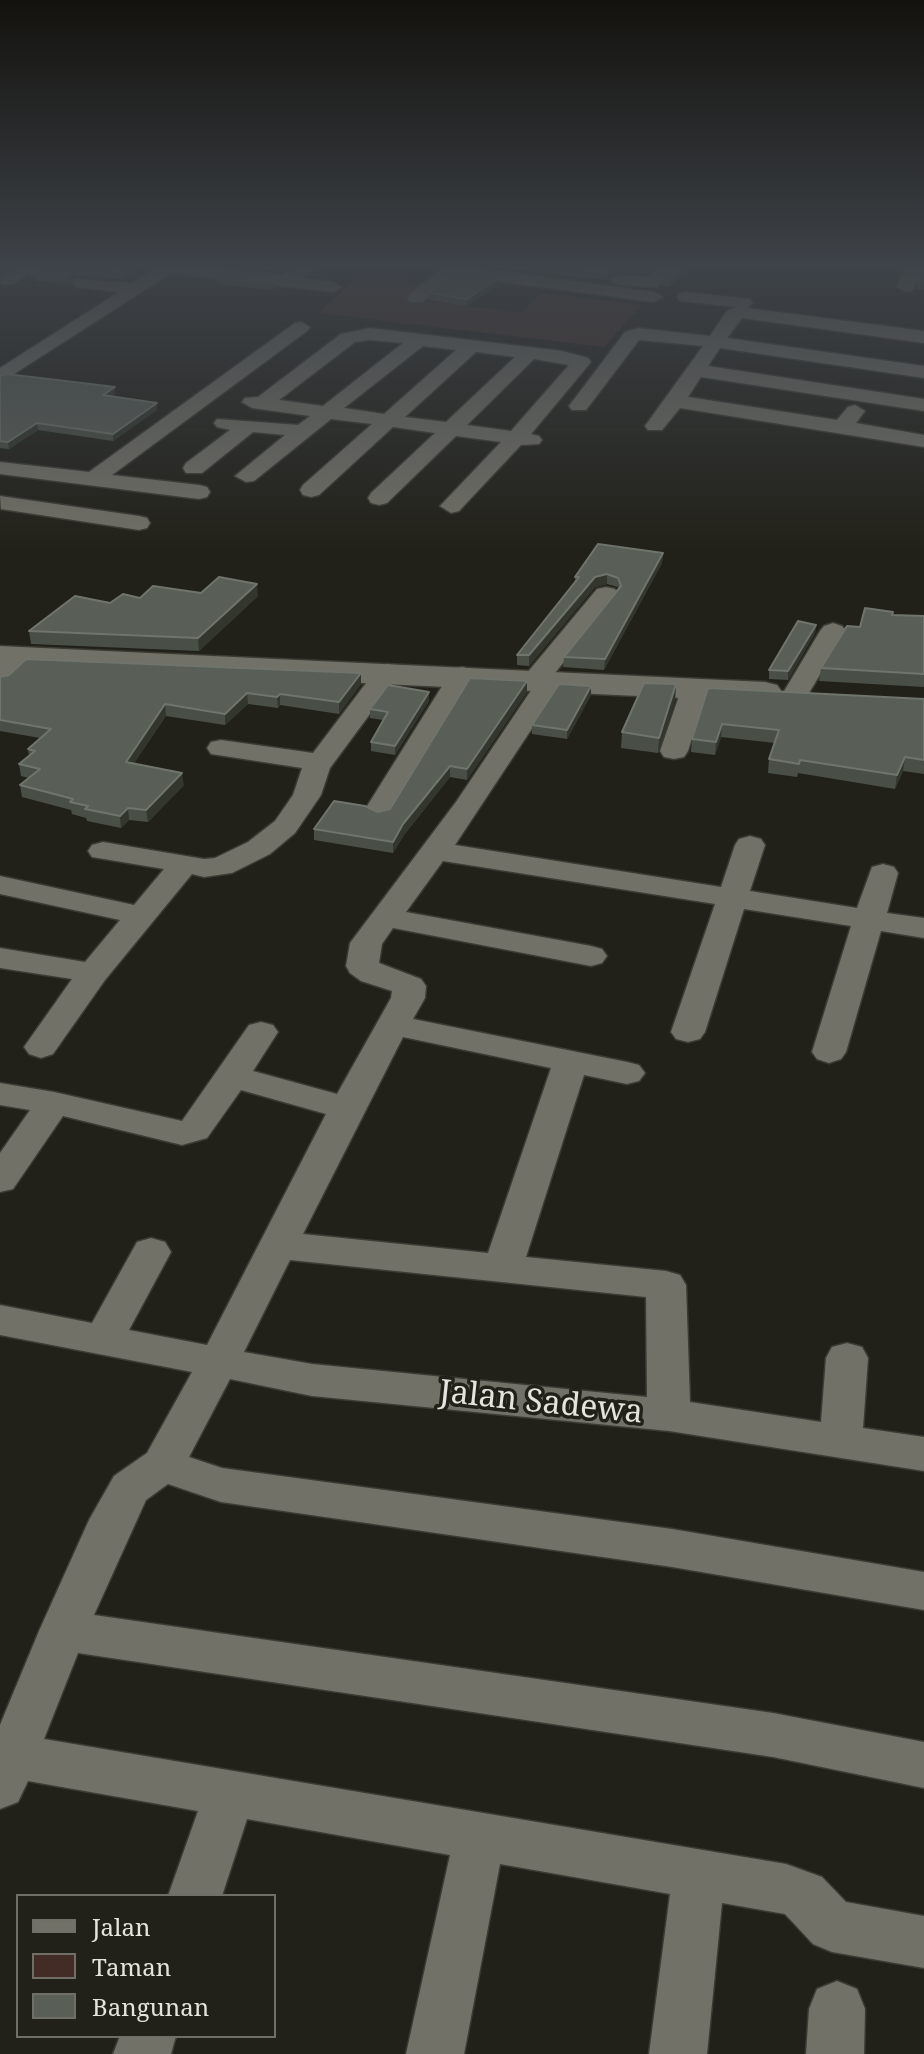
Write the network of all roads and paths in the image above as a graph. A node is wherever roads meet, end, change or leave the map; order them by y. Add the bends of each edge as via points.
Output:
1 (22, 363) edge
2 (257, 363) edge
3 (315, 363) edge
4 (389, 363) edge
5 (453, 363) edge
6 (520, 363) edge
7 (580, 363) edge
8 (612, 363) edge
9 (701, 363) edge
10 (859, 363) edge
11 (888, 367) junction
12 (696, 370) junction
13 (924, 372) edge
14 (0, 377) edge
15 (204, 395) junction
16 (865, 397) junction
17 (675, 401) junction
18 (262, 403) junction
19 (924, 405) edge
20 (579, 406) dead end
21 (324, 412) junction
22 (769, 415) junction
23 (388, 420) junction
24 (224, 423) dead end
25 (249, 425) junction
26 (655, 426) dead end
27 (847, 428) junction
28 (452, 429) junction
29 (302, 431) junction
30 (755, 432) dead end
31 (526, 439) junction
32 (924, 441) edge
33 (0, 468) edge
34 (194, 468) dead end
35 (246, 476) dead end
36 (93, 479) junction
37 (311, 490) dead end
38 (199, 492) dead end
39 (379, 498) dead end
40 (0, 502) edge
41 (451, 506) dead end
42 (139, 523) dead end
43 (606, 594) dead end
44 (833, 631) dead end
45 (8, 664) edge
46 (388, 672) junction
47 (462, 675) junction
48 (544, 680) junction
49 (694, 690) junction
50 (812, 694) joint
51 (221, 748) dead end
52 (674, 751) dead end
53 (320, 762) junction
54 (379, 811) edge
55 (750, 845) dead end
56 (103, 851) dead end
57 (434, 851) junction
58 (185, 863) junction
59 (883, 873) dead end
60 (0, 885) edge
61 (731, 898) junction
62 (143, 916) junction
63 (384, 917) junction
64 (870, 920) junction
65 (924, 928) edge
66 (591, 956) dead end
67 (0, 958) edge
68 (93, 973) junction
69 (393, 1025) junction
70 (261, 1032) dead end
71 (688, 1032) dead end
72 (41, 1047) dead end
73 (829, 1052) dead end
74 (571, 1060) junction
75 (627, 1073) dead end
76 (231, 1076) junction
77 (0, 1094) edge
78 (54, 1103) junction
79 (347, 1108) junction
80 (0, 1180) edge
81 (278, 1245) junction
82 (151, 1252) dead end
83 (502, 1270) junction
84 (0, 1320) edge
85 (102, 1341) junction
86 (847, 1358) dead end
87 (217, 1360) junction
88 (669, 1415) junction
89 (841, 1441) junction
90 (924, 1454) edge
91 (163, 1465) junction
92 (924, 1591) edge
93 (63, 1631) junction
94 (924, 1765) edge
95 (7, 1771) edge
96 (230, 1792) junction
97 (480, 1835) junction
98 (699, 1872) junction
99 (196, 1894) edge
100 (924, 1942) edge
101 (435, 2054) edge
102 (678, 2054) edge

1 - 14 street
2 - 15 street
3 - 18 street
4 - 21 street
5 - 23 street
6 - 28 street
7 - 31 street
8 - 20 street
9 - 12 street
10 - 11 street
11 - 13 street
11 - 16 street
12 - 16 street
12 - 17 street
15 - 18 street
15 - 36 street
16 - 19 street
16 - 27 street via 844,425
17 - 22 street
17 - 26 street
18 - 21 street
21 - 23 street
21 - 29 street
22 - 27 street
22 - 30 street
23 - 28 street
23 - 37 street
24 - 25 street
25 - 29 street
25 - 34 street
27 - 32 street
28 - 31 street
28 - 39 street
29 - 35 street
31 - 41 street
33 - 36 street
36 - 38 street
40 - 42 street
43 - 48 street
44 - 50 street
45 - 46 street
46 - 47 street
46 - 53 street
47 - 48 street
47 - 54 street
48 - 49 street
48 - 57 street via 468,807
49 - 50 street
49 - 52 street
51 - 53 street
53 - 58 street via 307,795 285,827 259,848 221,867
55 - 61 street
56 - 58 street
57 - 61 street
57 - 63 street
58 - 62 street
59 - 64 street
60 - 62 street
61 - 64 street
61 - 71 street
62 - 68 street
63 - 66 street
63 - 69 street via 366,943 362,966 409,986
64 - 65 street
64 - 73 street
67 - 68 street
68 - 72 street
69 - 74 street
69 - 79 street
70 - 76 street
74 - 75 street
74 - 83 street
76 - 78 street via 202,1122 182,1133
76 - 79 street
77 - 78 street
78 - 80 street
79 - 81 street
81 - 83 street
81 - 87 street
82 - 85 street
83 - 88 street, Jalan Sadewa via 666,1285
84 - 85 street, Jalan Sadewa
85 - 87 street, Jalan Sadewa
86 - 89 street
87 - 88 street, Jalan Sadewa via 312,1380
87 - 91 street
88 - 89 street
89 - 90 street
91 - 92 street via 221,1485 672,1548
91 - 93 street via 130,1488
93 - 94 street via 727,1728
93 - 95 street
95 - 96 street
96 - 97 street
96 - 99 street
97 - 98 street
97 - 101 street
98 - 100 street via 803,1895 832,1926
98 - 102 street

